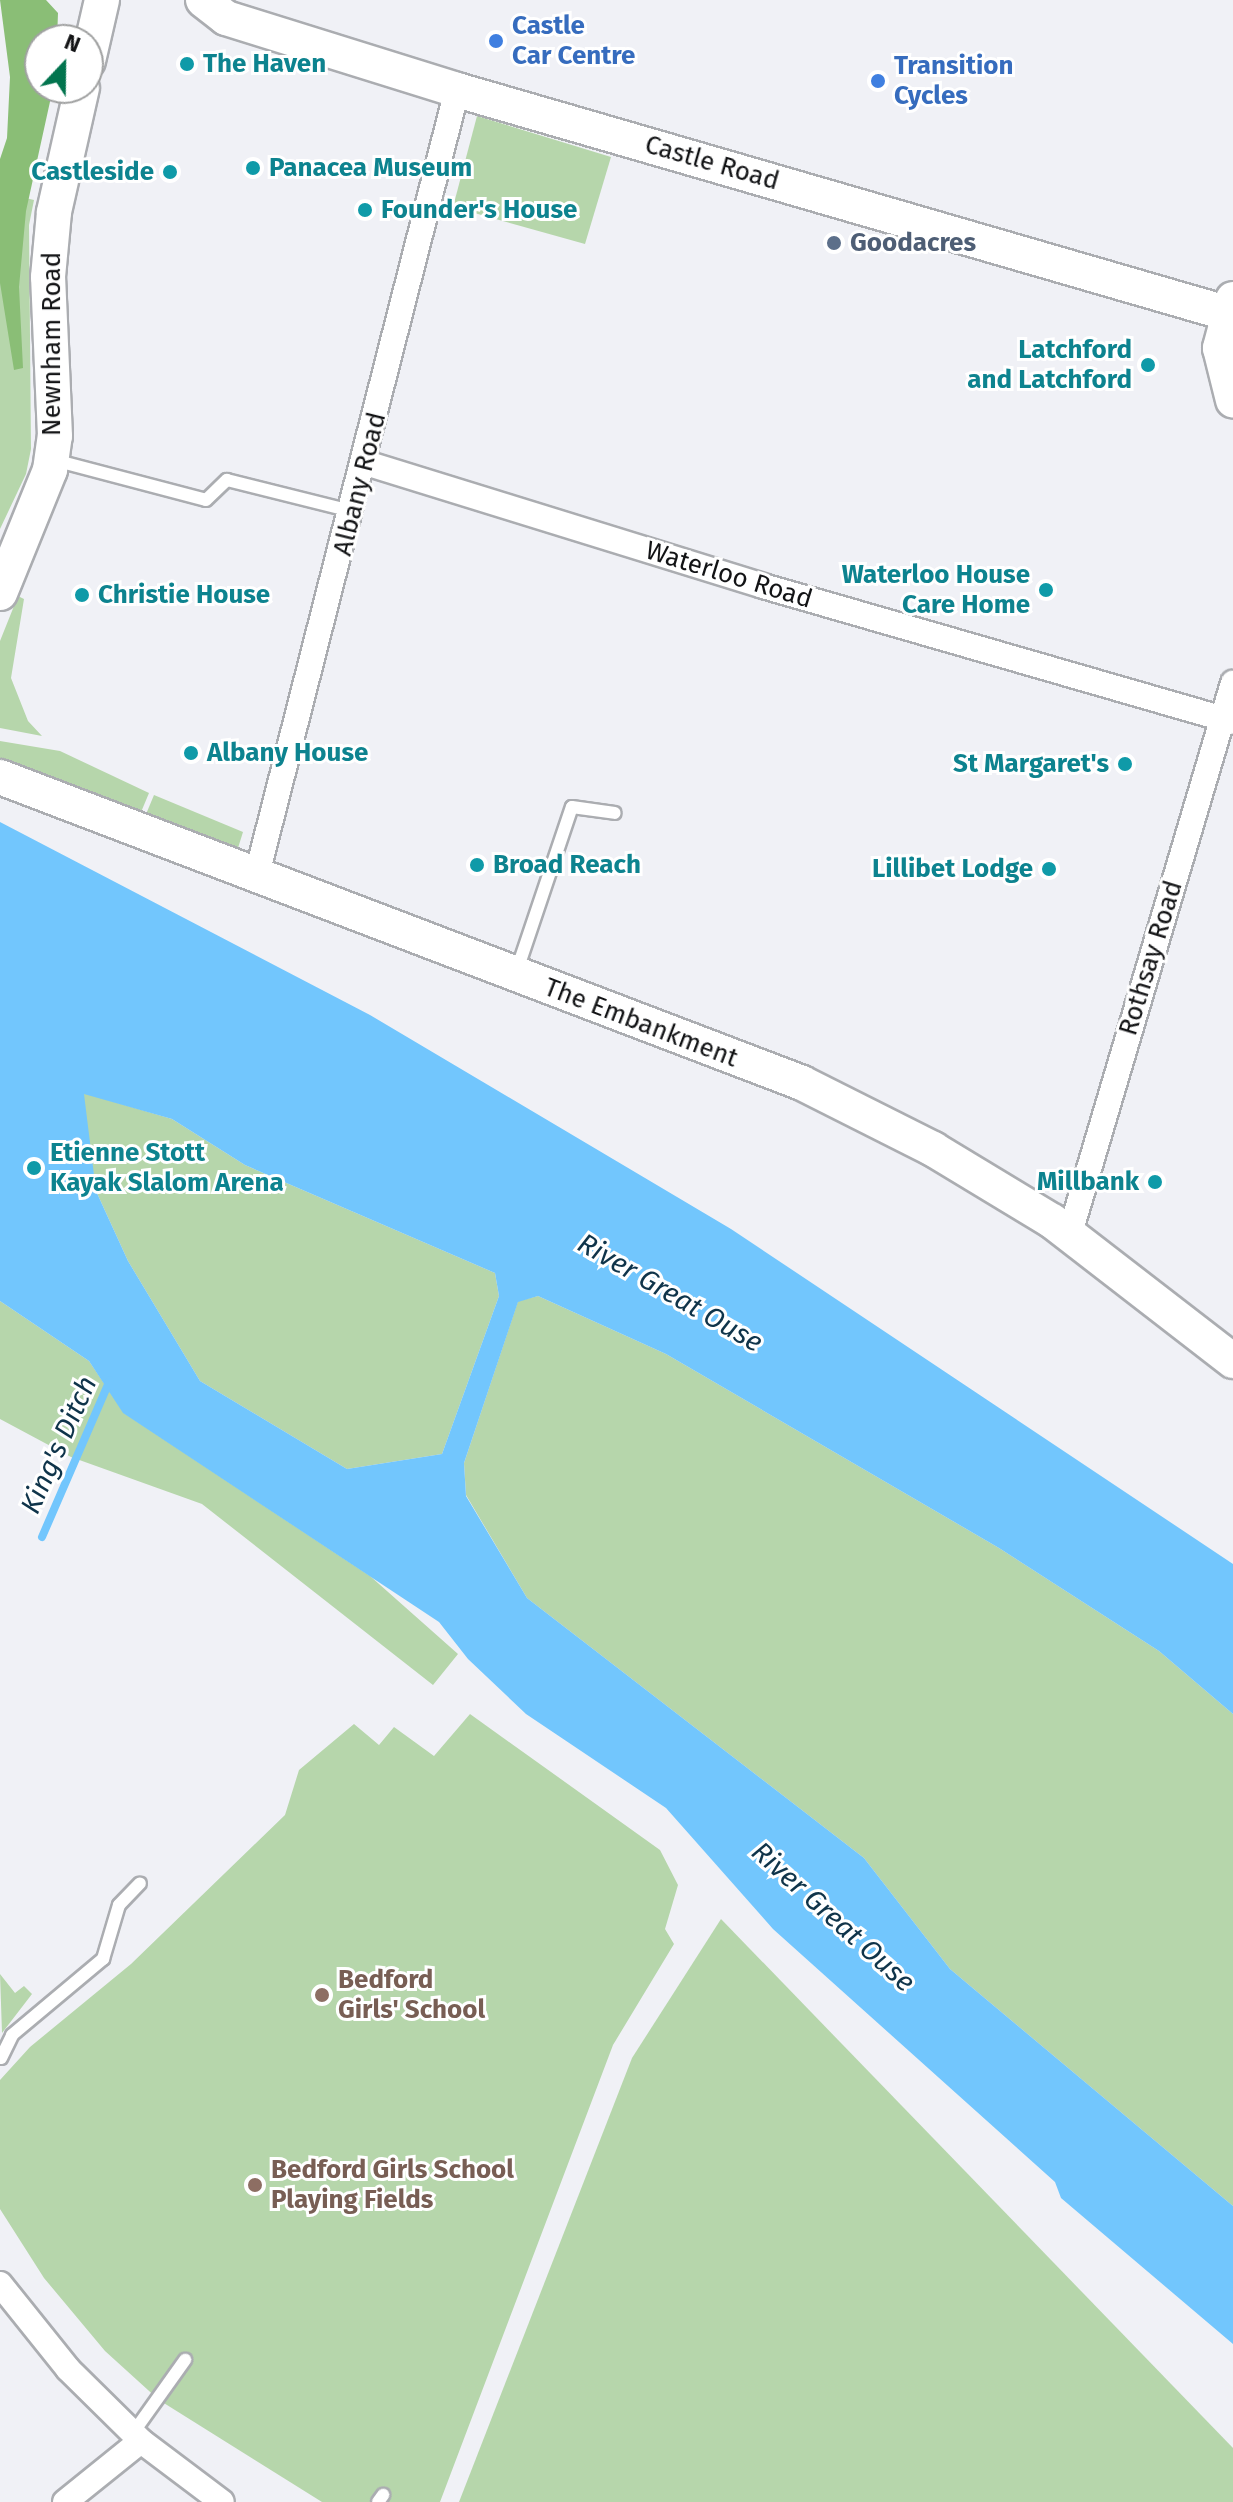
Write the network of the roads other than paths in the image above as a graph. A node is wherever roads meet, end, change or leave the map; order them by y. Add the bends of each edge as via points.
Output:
1 (102, 0) edge
2 (203, 0) edge
3 (96, 24) edge
4 (457, 90) junction
5 (78, 104) edge
6 (1229, 306) edge
7 (1233, 400) edge
8 (51, 459) junction
9 (366, 463) junction
10 (353, 512) junction
11 (0, 593) edge
12 (1233, 683) edge
13 (1228, 721) edge
14 (0, 777) edge
15 (615, 813) dead end
16 (256, 878) junction
17 (515, 976) junction
18 (1070, 1233) junction
19 (1233, 1361) edge
20 (140, 1883) dead end
21 (0, 2058) edge
22 (0, 2284) edge
23 (185, 2360) dead end
24 (137, 2437) junction
25 (65, 2502) edge
26 (222, 2502) edge

1 - 3 street
2 - 4 street, Castle Road via 226,18
4 - 6 street, Castle Road
4 - 9 street, Albany Road
5 - 8 street, Newnham Road via 54,212 48,277 55,422
6 - 7 street via 1220,348
8 - 10 lane via 206,500 227,480
8 - 11 street, Newnham Road via 38,506
9 - 10 street, Albany Road
9 - 13 street, Waterloo Road
10 - 16 street, Albany Road
12 - 13 street, Rothsay Road
13 - 18 street, Rothsay Road
14 - 16 street, The Embankment
15 - 17 lane via 572,807
16 - 17 street, The Embankment
17 - 18 street, The Embankment via 802,1083 933,1149
18 - 19 street, The Embankment
20 - 21 lane via 119,1905 103,1959 12,2035
22 - 24 street via 68,2369
23 - 24 lane
24 - 25 street
24 - 26 street

